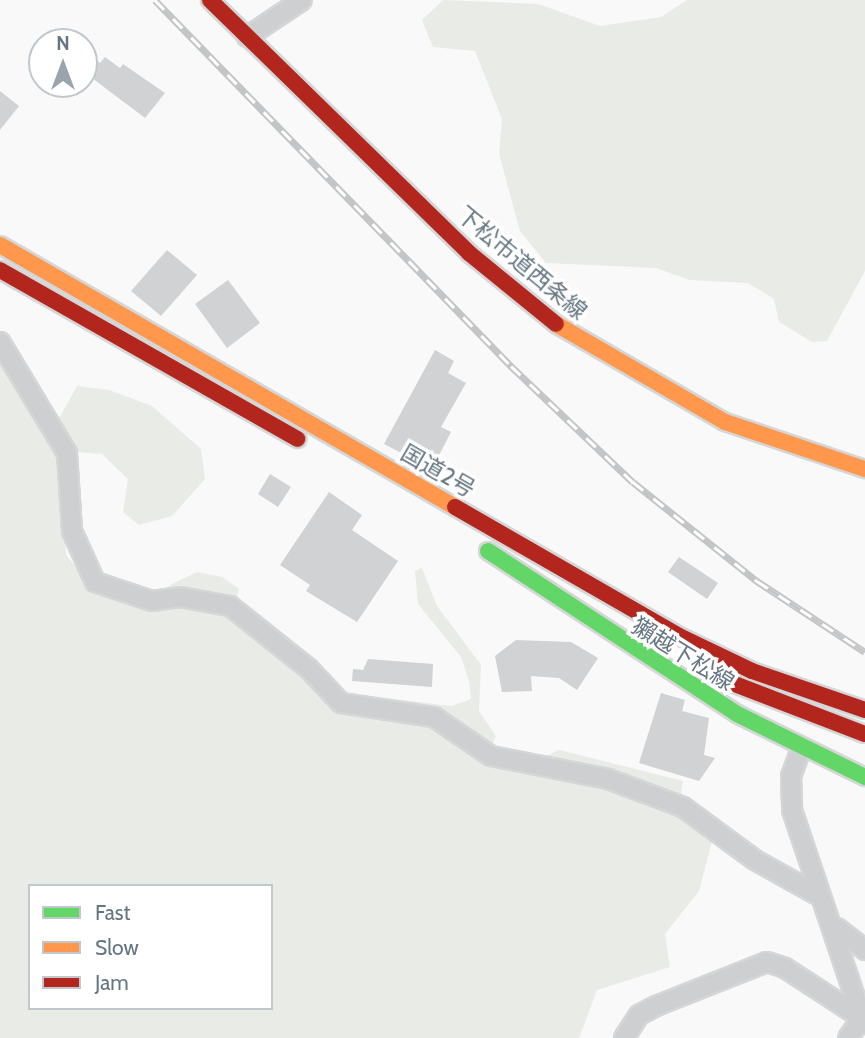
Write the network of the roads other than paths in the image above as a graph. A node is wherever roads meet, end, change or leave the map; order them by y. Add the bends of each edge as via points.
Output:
1 (210, 0) edge
2 (302, 0) edge
3 (247, 37) junction
4 (0, 245) edge
5 (0, 270) edge
6 (0, 342) edge
7 (312, 449) dead end
8 (865, 469) edge
9 (865, 710) edge
10 (865, 734) edge
11 (801, 749) junction
12 (865, 777) edge
13 (816, 894) junction
14 (837, 928) junction
15 (865, 950) edge
16 (864, 1024) edge
17 (624, 1038) edge
18 (848, 1038) edge

1 - 3 main road, 下松市道西条線
2 - 3 street
3 - 8 main road, 下松市道西条線 via 469,253 568,334 725,422
4 - 9 main road, 国道2号 via 679,636 752,671
5 - 7 main road
6 - 13 street via 67,453 72,531 95,582 152,601 180,597 230,606 341,703 358,710 434,717 491,756 608,779 683,807 755,860
10 - 11 main road, 獺越下松線 via 746,692 482,547 673,675
11 - 12 main road, 獺越下松線
11 - 13 street via 791,776 792,810
13 - 14 street
14 - 15 street
14 - 16 street
16 - 17 street via 767,962 639,1015
16 - 18 street

